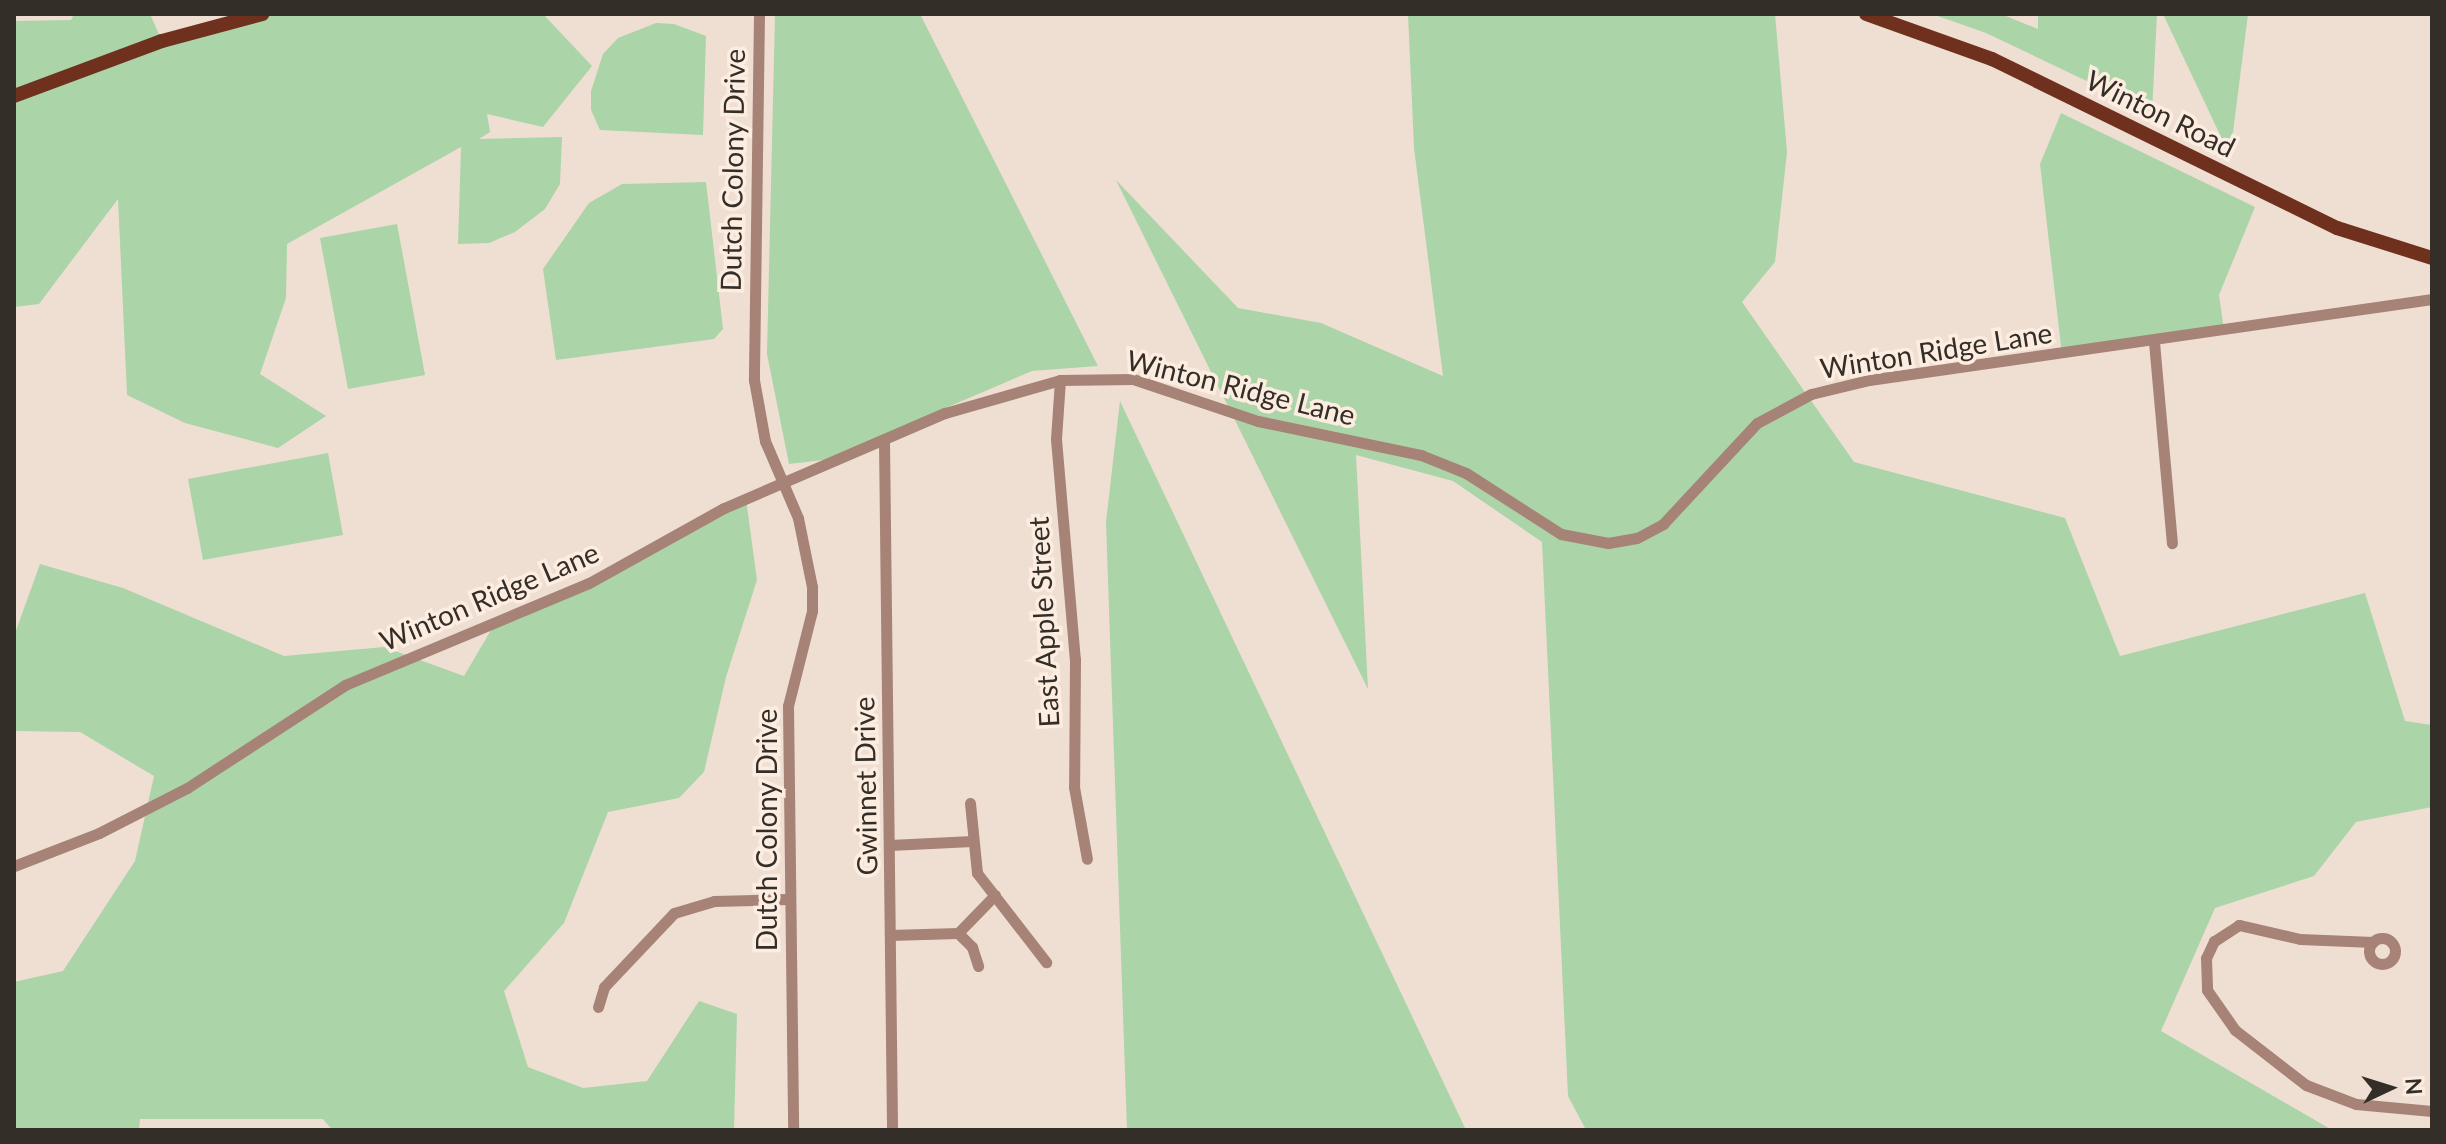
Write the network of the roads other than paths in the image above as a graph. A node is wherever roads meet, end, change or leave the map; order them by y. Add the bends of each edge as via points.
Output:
1 (262, 14) edge
2 (759, 14) edge
3 (1866, 14) edge
4 (14, 96) edge
5 (2432, 258) edge
6 (2432, 299) edge
7 (2154, 342) junction
8 (1060, 380) junction
9 (884, 441) junction
10 (782, 484) junction
11 (2172, 543) dead end
12 (970, 803) dead end
13 (972, 841) junction
14 (890, 845) junction
15 (1087, 859) dead end
16 (14, 866) edge
17 (995, 895) junction
18 (788, 899) junction
19 (958, 933) junction
20 (890, 935) junction
21 (2373, 942) dead end
22 (1046, 962) dead end
23 (978, 966) dead end
24 (598, 1007) dead end
25 (2432, 1111) edge
26 (793, 1130) edge
27 (892, 1130) edge

1 - 4 main road via 151,44
2 - 10 street, Dutch Colony Drive via 754,380 765,441
3 - 5 main road, Winton Road via 1992,59 2337,228
6 - 7 street, Winton Ridge Lane
7 - 8 street, Winton Ridge Lane via 1869,380 1811,394 1757,423 1663,524 1637,538 1608,543 1561,534 1466,473 1421,455 1258,421 1133,379
7 - 11 street
8 - 9 street, Winton Ridge Lane via 945,413
8 - 15 street, East Apple Street via 1056,439 1075,659 1074,787
9 - 10 street, Winton Ridge Lane
9 - 14 street, Gwinnet Drive
10 - 16 street, Winton Ridge Lane via 724,508 589,583 345,685 174,796
10 - 18 street, Dutch Colony Drive via 805,541 812,587 812,611 788,706
12 - 13 street
13 - 14 street
13 - 17 street via 977,873
14 - 20 street, Gwinnet Drive
17 - 19 street
17 - 22 street
18 - 24 street via 714,901 674,913 604,987
18 - 26 street, Dutch Colony Drive
19 - 20 street
19 - 23 street via 972,947
20 - 27 street, Gwinnet Drive
21 - 25 street via 2300,939 2239,925 2219,936 2210,949 2207,990 2235,1030 2306,1085 2356,1104

